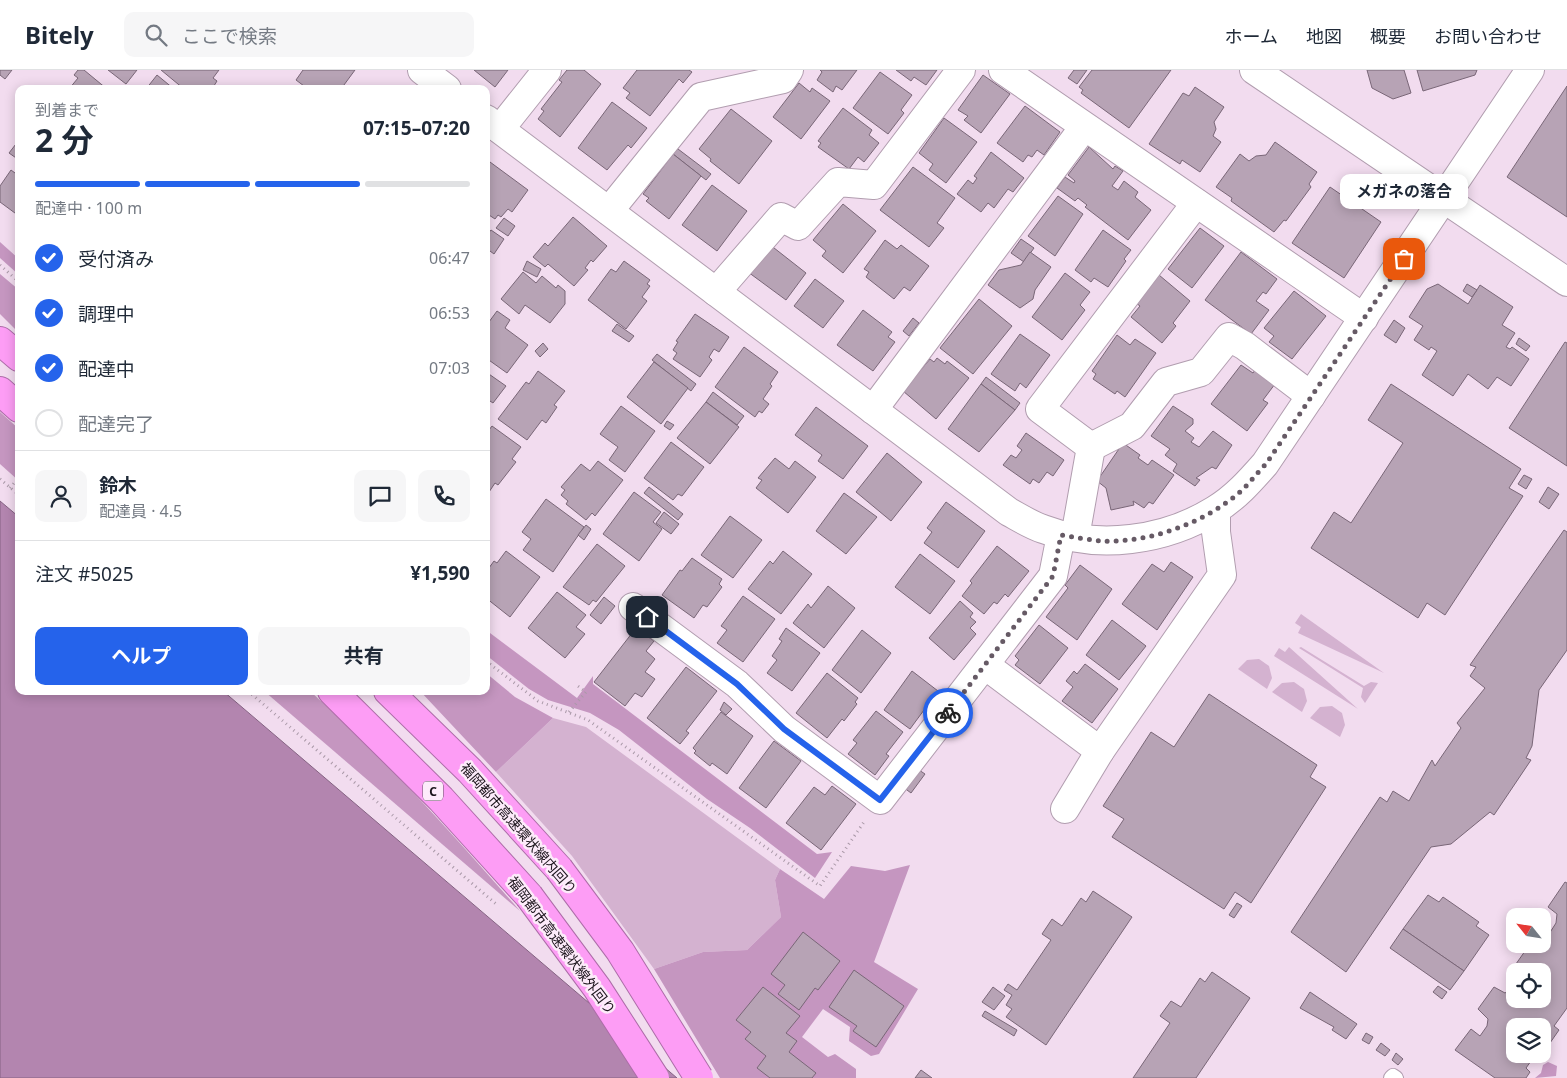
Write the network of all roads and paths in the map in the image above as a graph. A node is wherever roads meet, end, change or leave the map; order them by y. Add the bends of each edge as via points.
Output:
1 (422, 70) edge
2 (547, 70) edge
3 (789, 70) edge
4 (961, 70) edge
5 (1004, 70) edge
6 (1254, 70) edge
7 (1530, 70) edge
8 (442, 85) edge
9 (493, 124) edge
10 (1084, 127) junction
11 (1444, 199) junction
12 (1196, 203) junction
13 (609, 211) junction
14 (0, 265) edge
15 (15, 278) edge
16 (1567, 282) edge
17 (716, 292) junction
18 (1364, 318) junction
19 (0, 340) edge
20 (15, 353) edge
21 (0, 391) edge
22 (1311, 396) junction
23 (15, 404) edge
24 (873, 410) junction
25 (1091, 447) junction
26 (0, 479) edge
27 (15, 482) edge
28 (10, 488) junction
29 (15, 492) edge
30 (1216, 510) junction
31 (1068, 536) junction
32 (633, 607) dead end
33 (490, 664) edge
34 (985, 665) junction
35 (575, 684) dead end
36 (253, 695) edge
37 (336, 695) edge
38 (392, 695) edge
39 (569, 712) junction
40 (1100, 751) junction
41 (880, 800) junction
42 (1065, 809) dead end
43 (497, 904) dead end
44 (655, 1078) edge
45 (699, 1078) edge
46 (1392, 1078) edge
47 (1396, 1078) edge

1 - 8 street
2 - 9 street
3 - 13 street via 783,78 701,97
4 - 17 street via 874,185 838,182 798,226 781,217
5 - 10 street
6 - 11 street
7 - 11 street
9 - 13 street
10 - 12 street
10 - 24 street
11 - 16 street
11 - 18 street
12 - 18 street
12 - 25 street via 1040,410
13 - 17 street
14 - 15 path
17 - 24 street
18 - 22 street
19 - 20 highway
21 - 23 highway
22 - 25 street via 1229,338 1201,372 1166,382 1132,426
22 - 30 street via 1266,464 1240,492
24 - 31 street via 1009,512 1042,529
25 - 31 street
26 - 28 path
27 - 28 path
28 - 29 path
30 - 31 street via 1170,531 1134,539 1103,541
30 - 40 street via 1222,575
31 - 34 street via 1053,576
32 - 41 street via 737,684 784,729
33 - 39 path via 538,701
34 - 40 street
34 - 41 street
35 - 39 path via 586,692
36 - 43 path
37 - 44 highway, 福岡都市高速環状線外回り / C, bridge via 442,799 529,896 597,988
38 - 45 highway, 福岡都市高速環状線内回り, bridge via 470,771 559,870 620,951
39 - 41 path via 588,720 820,886
40 - 42 street
46 - 47 lane

